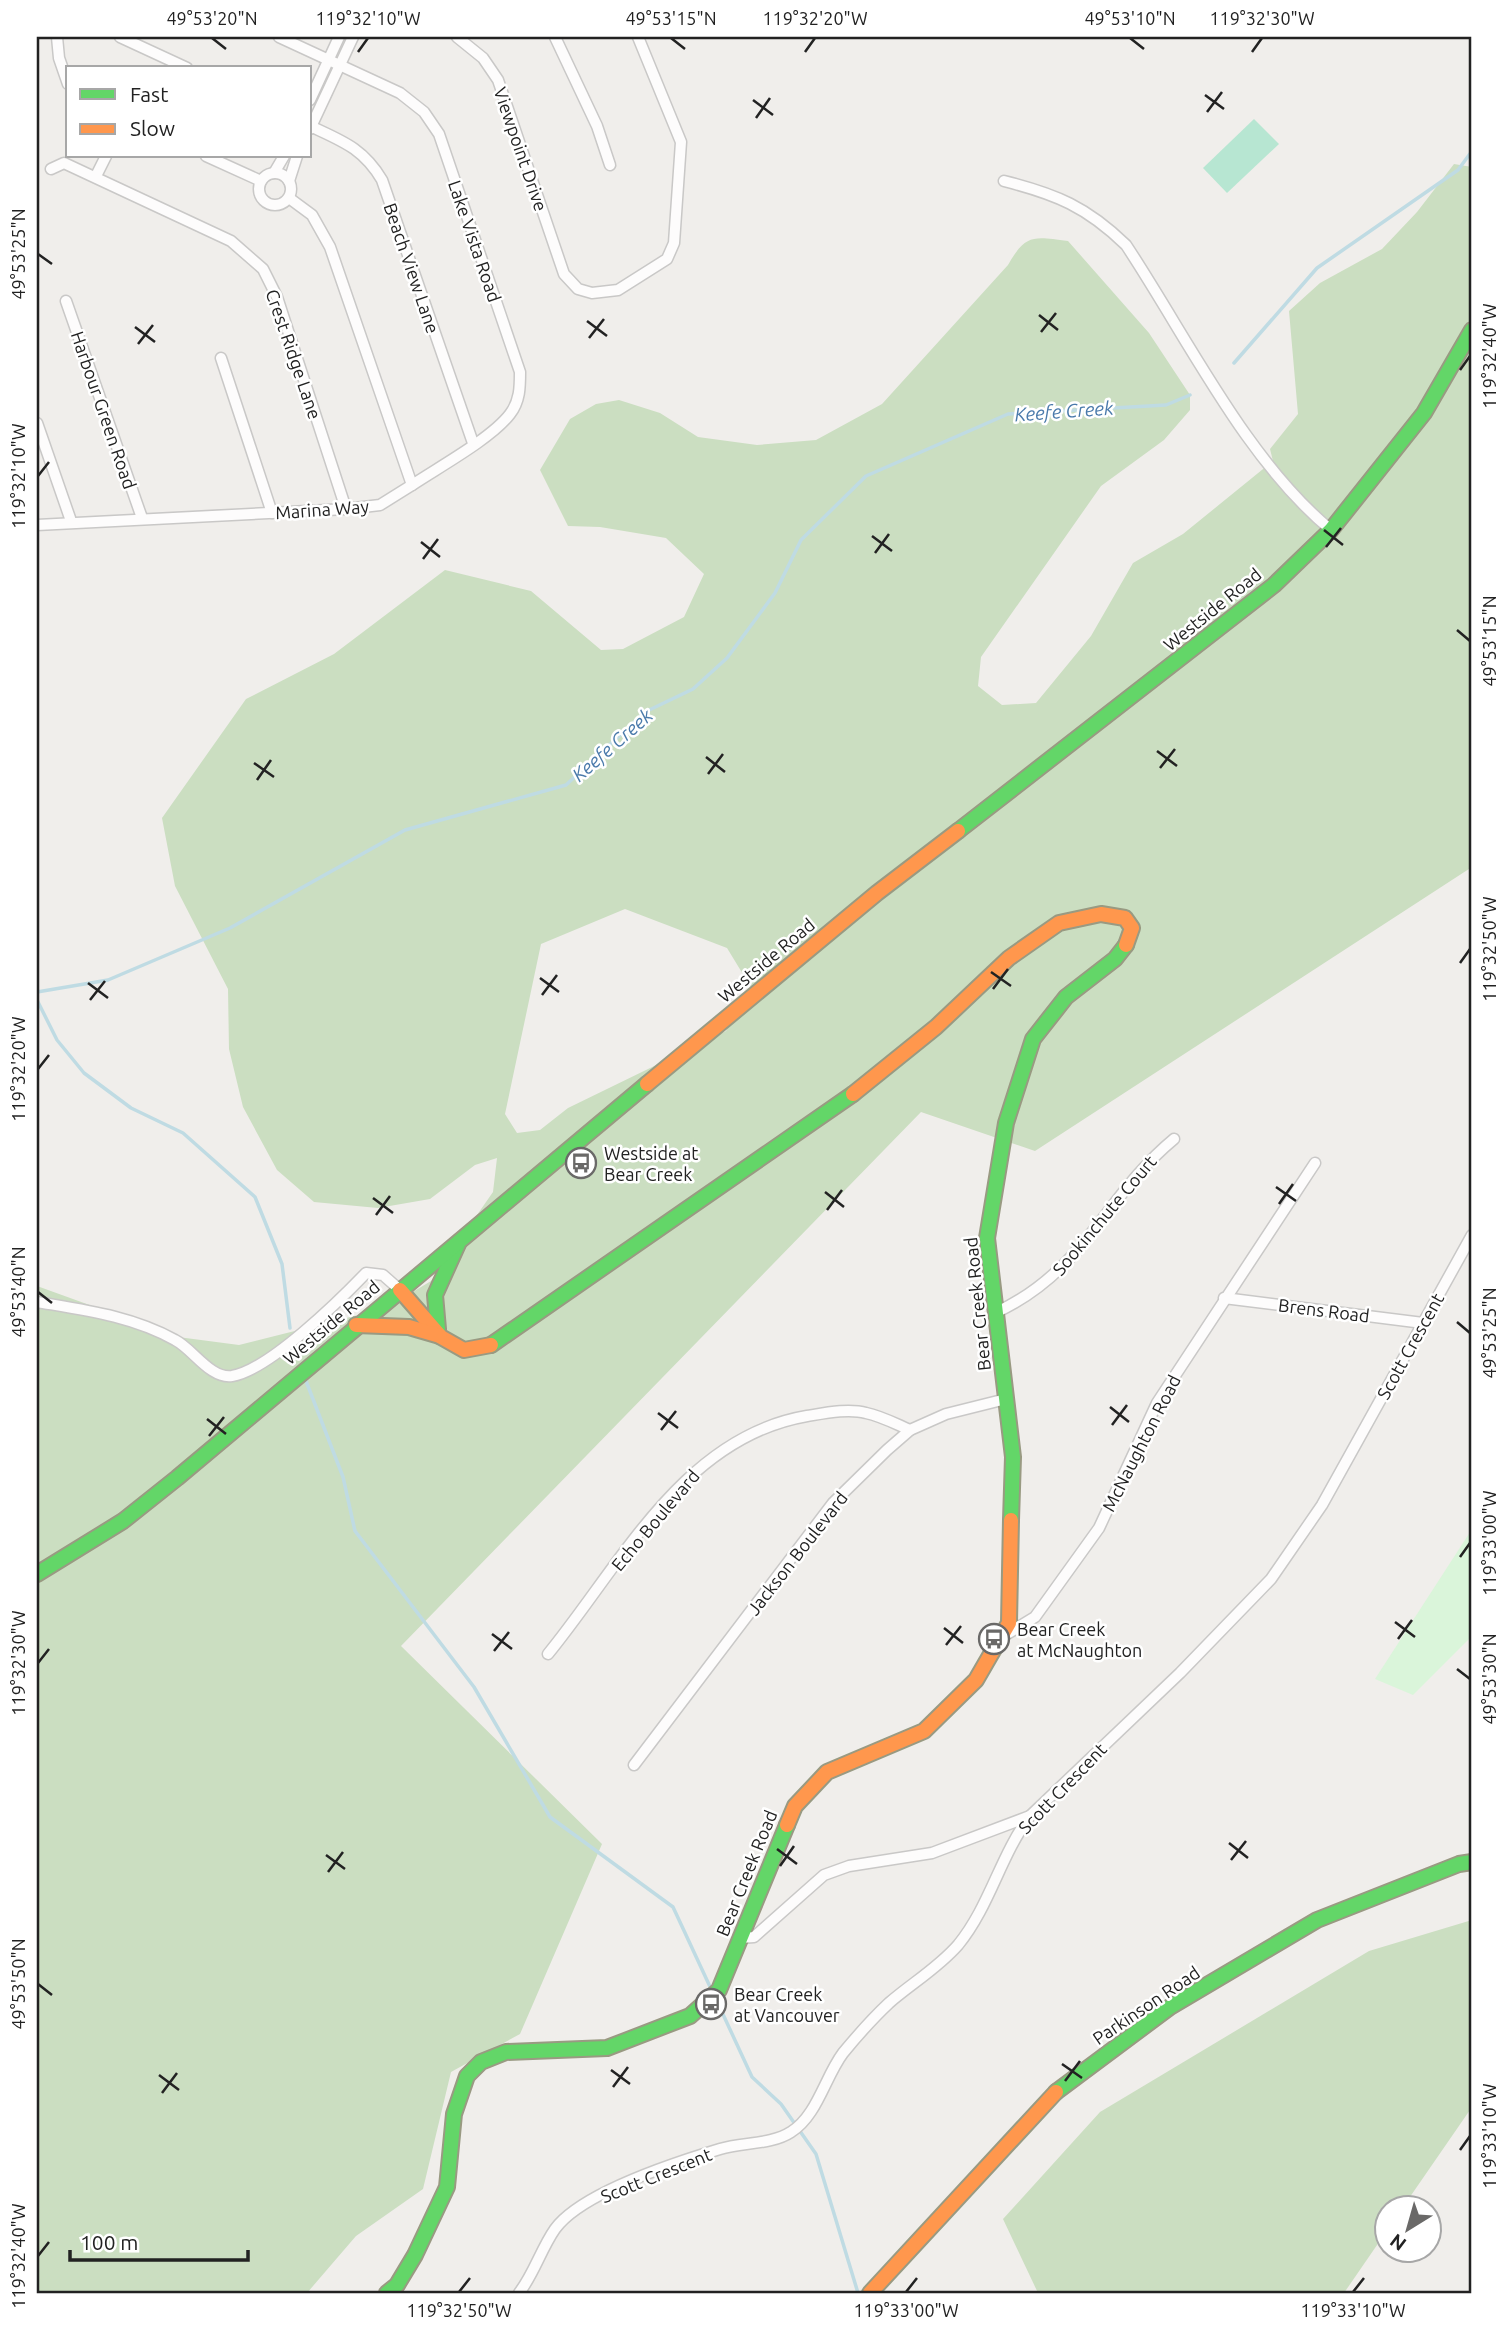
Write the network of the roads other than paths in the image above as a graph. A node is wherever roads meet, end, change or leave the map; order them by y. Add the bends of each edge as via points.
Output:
1 (57, 37) edge
2 (120, 37) edge
3 (279, 37) edge
4 (339, 37) edge
5 (353, 37) edge
6 (459, 37) edge
7 (555, 37) edge
8 (638, 37) edge
9 (328, 60) junction
10 (340, 65) junction
11 (183, 66) edge
12 (66, 78) edge
13 (312, 96) edge
14 (312, 123) edge
15 (312, 128) edge
16 (105, 158) edge
17 (210, 158) edge
18 (283, 158) edge
19 (296, 158) edge
20 (610, 165) dead end
21 (51, 169) dead end
22 (274, 173) junction
23 (96, 176) junction
24 (261, 181) junction
25 (289, 181) junction
26 (1004, 181) dead end
27 (289, 198) junction
28 (66, 301) dead end
29 (1472, 330) edge
30 (221, 358) dead end
31 (37, 423) edge
32 (473, 443) junction
33 (412, 485) junction
34 (346, 509) junction
35 (272, 513) junction
36 (142, 519) junction
37 (71, 521) junction
38 (37, 525) edge
39 (1331, 530) junction
40 (1174, 1139) dead end
41 (1315, 1163) dead end
42 (1472, 1235) edge
43 (463, 1236) junction
44 (400, 1290) junction
45 (1224, 1298) junction
46 (37, 1302) edge
47 (997, 1312) junction
48 (1423, 1323) junction
49 (356, 1325) junction
50 (441, 1337) junction
51 (1006, 1399) junction
52 (911, 1430) junction
53 (37, 1574) edge
54 (1000, 1639) junction
55 (548, 1654) dead end
56 (634, 1765) dead end
57 (1030, 1816) junction
58 (1472, 1862) edge
59 (740, 1938) junction
60 (392, 2292) edge
61 (519, 2293) edge
62 (870, 2293) edge

1 - 12 street
2 - 11 street
3 - 9 street, Lake Vista Road
4 - 9 street
5 - 10 street
6 - 8 street, Viewpoint Drive via 483,58 498,80 564,274 578,289 592,293 618,290 667,259 674,243 681,142
7 - 20 street
9 - 10 street, Lake Vista Road
9 - 13 street
10 - 14 street
10 - 32 street, Lake Vista Road via 401,93 424,112 439,134 520,372 520,393 511,413
15 - 32 street, Beach View Lane via 370,159 382,180
16 - 23 street
17 - 24 street
18 - 22 street
19 - 25 street
21 - 23 street, Crest Ridge Lane via 64,163
22 - 24 street
22 - 25 street
23 - 34 street, Crest Ridge Lane via 231,241 263,269 277,297
24 - 27 street via 259,192 269,205
25 - 27 street
26 - 39 street via 1062,197 1107,226 1126,245 1255,446 1299,502
27 - 33 street via 312,215 330,247
28 - 36 street, Harbour Green Road
29 - 39 street, Westside Road via 1424,413
30 - 35 street
31 - 37 street
32 - 33 street, Lake Vista Road
33 - 34 street, Marina Way via 380,505
34 - 35 street, Marina Way
35 - 36 street, Marina Way
36 - 37 street, Marina Way
37 - 38 street, Marina Way
39 - 43 street, Westside Road via 1274,585 877,893
40 - 47 street, Sookinchute Court via 1157,1152 1058,1272 1029,1297
41 - 45 street, McNaughton Road
42 - 48 street, Scott Crescent
43 - 44 street, Westside Road
43 - 50 street via 432,1297 432,1315
44 - 46 street via 383,1275 366,1273 323,1318 252,1368 231,1376 216,1373 178,1341 159,1332 107,1314
44 - 49 street, Westside Road
44 - 50 street, Bear Creek Road
45 - 48 street, Brens Road
45 - 54 street, McNaughton Road via 1157,1404 1099,1528 1035,1617
47 - 50 street, Bear Creek Road via 988,1238 1006,1123 1021,1070 1033,1040 1066,997 1115,959 1130,939 1132,928 1125,918 1101,914 1059,923 1009,958 936,1027 855,1093 491,1345 464,1350
47 - 51 street, Bear Creek Road
48 - 57 street, Scott Crescent via 1322,1505 1271,1579
49 - 50 street via 409,1327
49 - 53 street, Westside Road via 123,1521
51 - 52 street, Jackson Boulevard via 946,1414
51 - 54 street, Bear Creek Road via 1013,1457 1013,1540 1009,1623
52 - 55 street, Echo Boulevard via 864,1412 824,1413 760,1428 730,1444 672,1494
52 - 56 street, Jackson Boulevard via 833,1503
54 - 59 street, Bear Creek Road via 975,1680 924,1731 827,1772 795,1806
57 - 59 street via 932,1853 849,1866 824,1875 754,1937
57 - 61 street, Scott Crescent via 1012,1840 979,1914 958,1944 860,2033 832,2068 806,2119 793,2132 721,2148 624,2184 568,2214
58 - 62 street, Parkinson Road via 1317,1920 1170,2007 1048,2098
59 - 60 street, Bear Creek Road via 719,1990 690,2016 607,2048 506,2052 481,2062 467,2076 454,2114 447,2187

